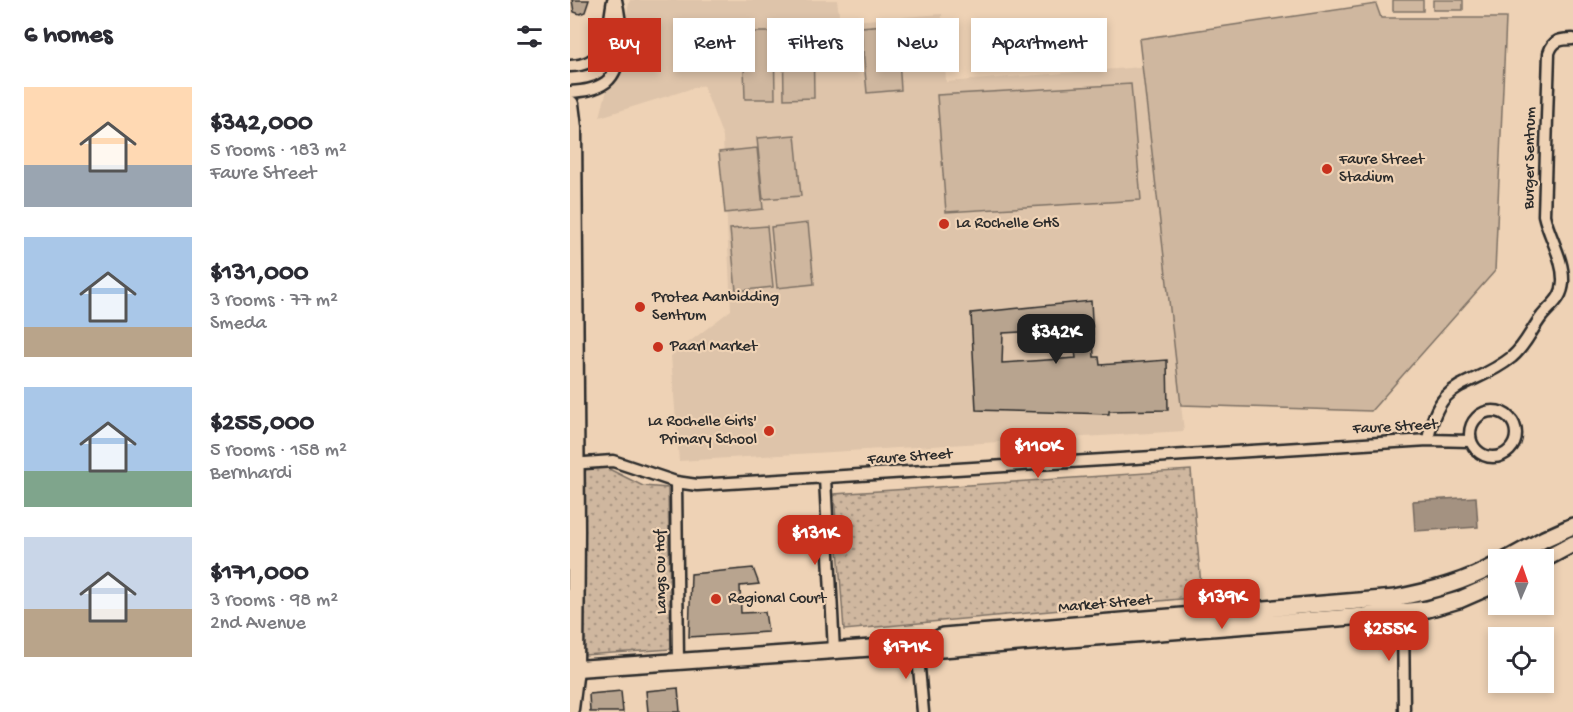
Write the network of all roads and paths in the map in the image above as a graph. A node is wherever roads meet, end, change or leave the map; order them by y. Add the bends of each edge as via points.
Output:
1 (614, 0) edge
2 (1573, 39) edge
3 (570, 66) edge
4 (570, 92) edge
5 (570, 104) edge
6 (572, 213) edge
7 (1573, 261) edge
8 (1560, 262) junction
9 (1428, 440) junction
10 (1470, 441) junction
11 (573, 464) edge
12 (825, 478) junction
13 (676, 482) junction
14 (1573, 526) edge
15 (1573, 544) edge
16 (1525, 549) edge
17 (1554, 554) edge
18 (1488, 569) edge
19 (1488, 588) edge
20 (1403, 612) junction
21 (921, 645) junction
22 (834, 651) junction
23 (678, 662) junction
24 (572, 669) edge
25 (570, 709) edge
26 (923, 712) edge
27 (1404, 712) edge

1 - 3 street via 600,54 586,63
1 - 4 street via 620,23 620,48 612,75 596,88
2 - 8 street, Burger Sentrum via 1556,41 1549,53 1544,215
5 - 6 main road
6 - 11 main road
7 - 8 street
8 - 9 street, Burger Sentrum via 1563,280 1559,298 1514,355 1446,395 1438,406
9 - 10 street, Faure Street
9 - 12 street, Faure Street
10 - 10 street via 1472,423 1486,412 1504,414 1515,428 1513,446 1499,457 1481,455
11 - 13 street, Faure Street via 613,461
11 - 24 main road
12 - 13 street, Faure Street via 697,485
12 - 22 street
13 - 23 street, Langs Ou Hof
14 - 16 main road
15 - 17 main road
18 - 21 main road, Market Street via 1454,584 1395,598 943,636
19 - 20 main road, Market Street via 1428,609
20 - 21 main road, Market Street via 942,649
20 - 27 street
21 - 22 main road, Market Street
21 - 26 street
22 - 23 main road, Market Street
23 - 24 main road, Market Street
24 - 25 main road

